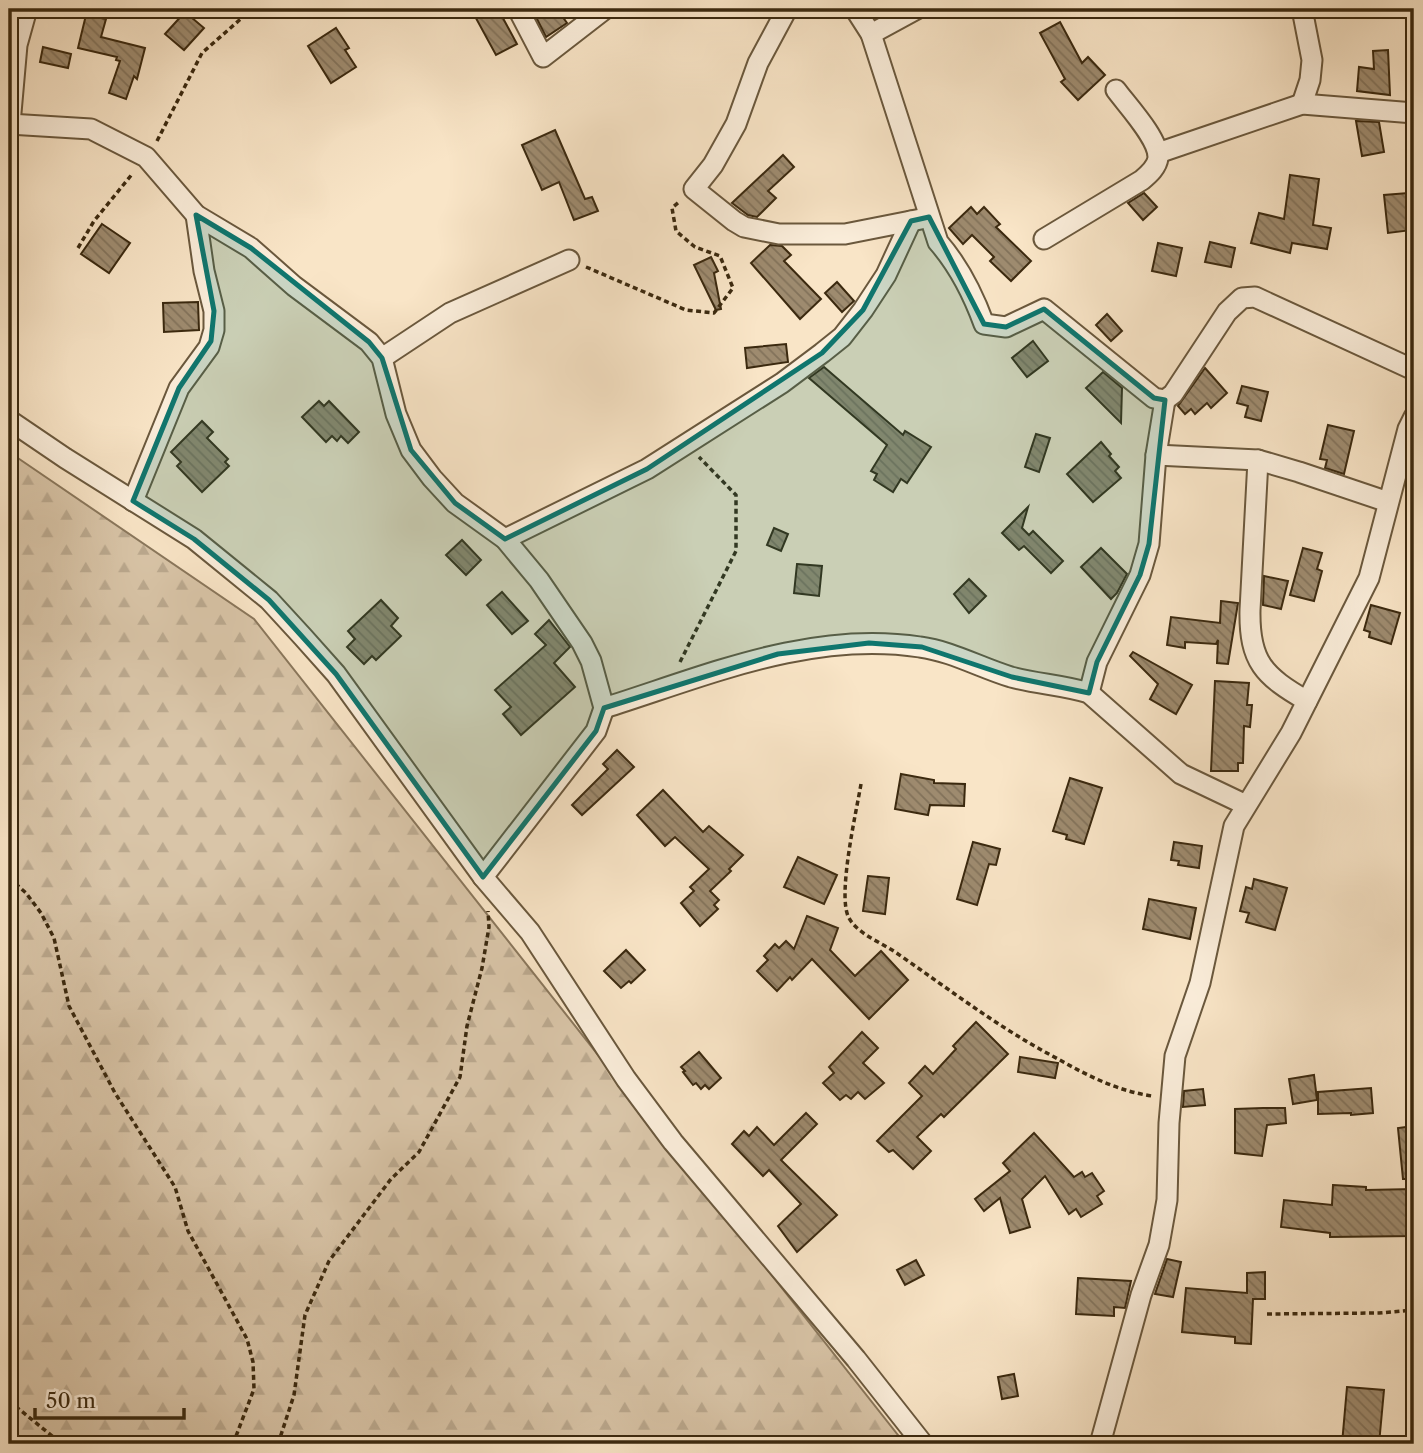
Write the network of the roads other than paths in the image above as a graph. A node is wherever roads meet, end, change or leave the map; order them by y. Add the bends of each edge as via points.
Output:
1 (27, 9) edge
2 (518, 9) edge
3 (605, 9) edge
4 (786, 9) edge
5 (856, 9) edge
6 (917, 9) edge
7 (1302, 9) edge
8 (871, 34) junction
9 (1116, 90) dead end
10 (1302, 104) junction
11 (1414, 113) edge
12 (9, 124) edge
13 (1158, 153) junction
14 (196, 215) junction
15 (920, 219) junction
16 (1044, 239) dead end
17 (569, 260) road end
18 (382, 358) junction
19 (1414, 370) edge
20 (1165, 400) junction
21 (1414, 417) edge
22 (9, 420) edge
23 (1156, 455) junction
24 (1258, 460) junction
25 (133, 501) junction
26 (1388, 502) junction
27 (505, 539) junction
28 (1089, 693) junction
29 (1307, 701) junction
30 (604, 708) junction
31 (1246, 805) junction
32 (484, 877) junction
33 (923, 1444) edge
34 (1100, 1444) edge

1 - 12 street via 17,45
2 - 3 street via 543,57
4 - 15 street via 758,63 736,124 694,189 744,227 779,234 845,234
5 - 8 street
6 - 8 street
7 - 10 street via 1312,60
8 - 15 street
9 - 13 street
10 - 11 street
10 - 13 street
12 - 14 street via 91,129 146,157
13 - 16 street via 1153,170 1142,180
14 - 18 street via 251,248 369,342
14 - 25 street via 214,330 209,347 179,388
15 - 20 street via 952,258 984,324 1006,327 1044,309 1154,398
15 - 27 street via 842,337 782,383 647,468
17 - 18 street via 450,313
18 - 27 street via 411,450 456,503
19 - 20 street via 1255,297 1242,298 1227,312
20 - 23 street
21 - 26 street
22 - 25 street
23 - 24 street
23 - 28 street via 1149,544 1140,575 1097,662
24 - 26 street
24 - 29 street via 1249,629 1254,654 1270,677
25 - 32 street via 194,538 269,600 336,674
26 - 29 street via 1369,578
27 - 30 street via 582,643
28 - 30 street via 1012,677 922,647 869,642 778,654
28 - 31 street via 1181,774
29 - 31 street
30 - 32 street via 596,731
31 - 34 street via 1234,826 1200,983 1175,1056 1167,1200
32 - 33 street via 530,932 673,1142

